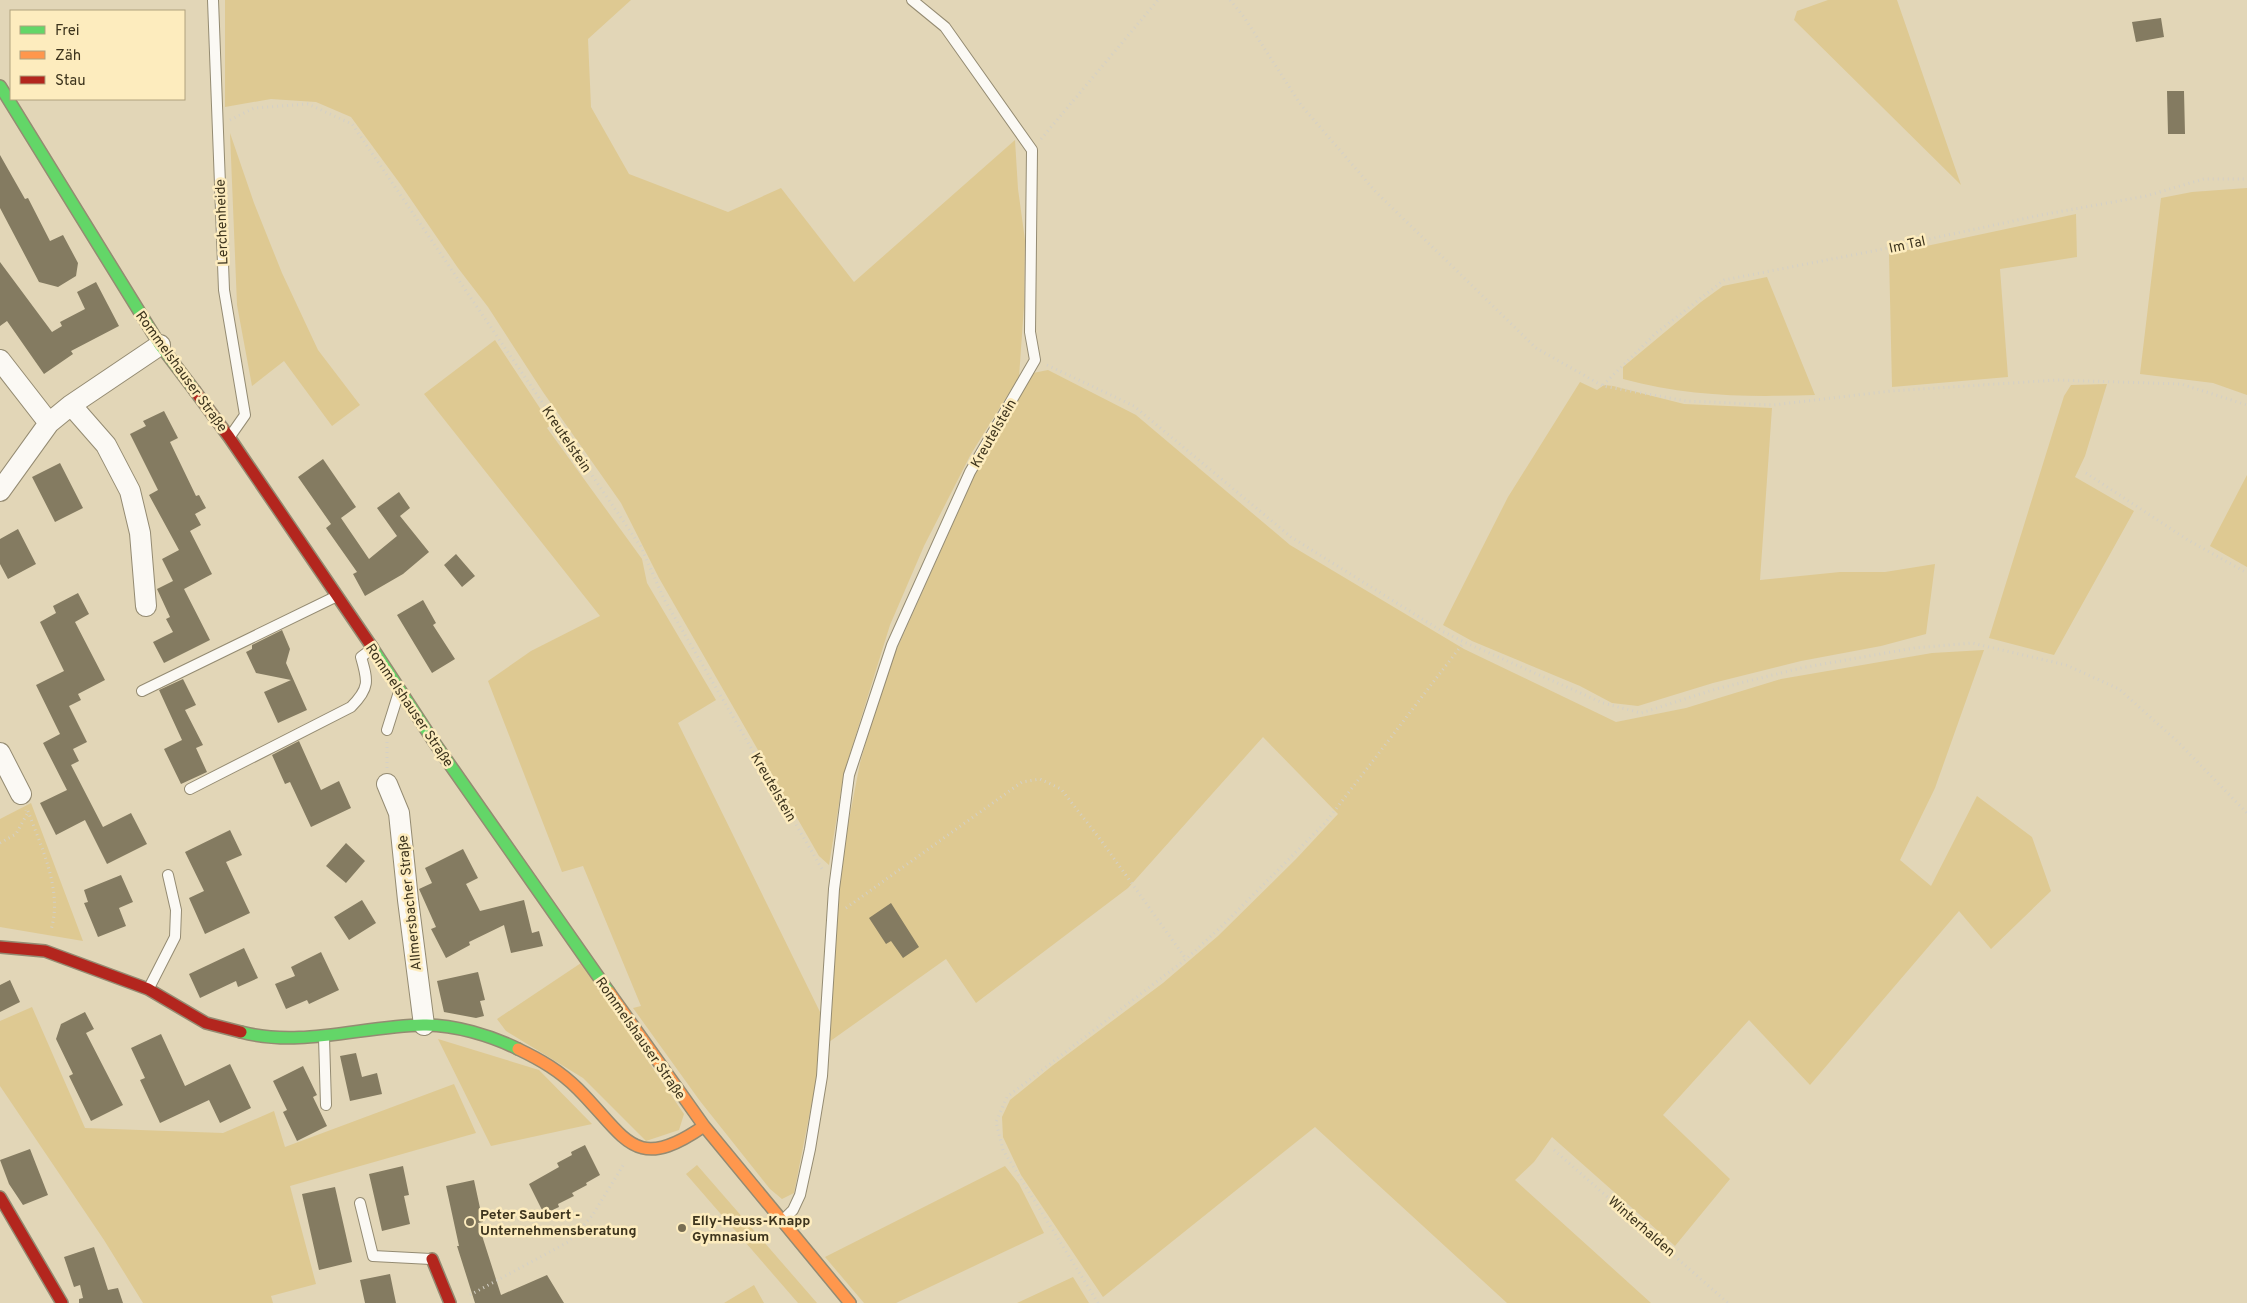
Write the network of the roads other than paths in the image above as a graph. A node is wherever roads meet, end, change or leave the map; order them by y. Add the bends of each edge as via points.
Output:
1 (214, 0) edge
2 (912, 0) edge
3 (0, 86) edge
4 (160, 345) junction
5 (0, 360) edge
6 (72, 405) junction
7 (48, 423) junction
8 (230, 437) junction
9 (0, 491) edge
10 (338, 595) junction
11 (146, 606) dead end
12 (373, 648) junction
13 (400, 689) junction
14 (142, 691) dead end
15 (387, 730) road end
16 (0, 753) edge
17 (388, 784) road end
18 (190, 789) dead end
19 (22, 794) road end
20 (168, 875) dead end
21 (0, 946) edge
22 (148, 989) junction
23 (424, 1025) junction
24 (324, 1036) junction
25 (326, 1105) dead end
26 (704, 1126) junction
27 (0, 1197) edge
28 (360, 1203) dead end
29 (782, 1221) junction
30 (432, 1259) joint
31 (62, 1303) edge
32 (450, 1303) edge
33 (850, 1303) edge

1 - 8 lane, Lerchenheide via 224,290 245,415
2 - 29 lane, Kreutelstein via 945,27 1032,150 1030,332 1035,360 970,472 892,645 850,776 834,889 822,1076 800,1195 793,1210
3 - 4 street, Rommelshauser Straße
4 - 6 street
4 - 8 street, Rommelshauser Straße
5 - 7 street
6 - 7 street
6 - 11 street via 106,444 130,491 140,533
7 - 9 street
8 - 10 street, Rommelshauser Straße
10 - 12 street, Rommelshauser Straße
10 - 14 lane
12 - 13 street, Rommelshauser Straße
12 - 18 lane via 361,657 367,678 364,694 351,707
13 - 15 lane
13 - 26 street, Rommelshauser Straße
16 - 19 street
17 - 23 street, Allmersbacher Straße via 399,813
20 - 22 lane via 176,910 175,937
21 - 22 street via 45,951
22 - 24 street via 214,1026 288,1039
23 - 24 street
23 - 26 street via 466,1031 502,1041 549,1064 578,1088 608,1123 635,1147 656,1150 684,1140
24 - 25 lane
26 - 29 street, Rommelshauser Straße
27 - 31 street
28 - 30 lane via 373,1256
29 - 33 street, Rommelshauser Straße
30 - 32 street

